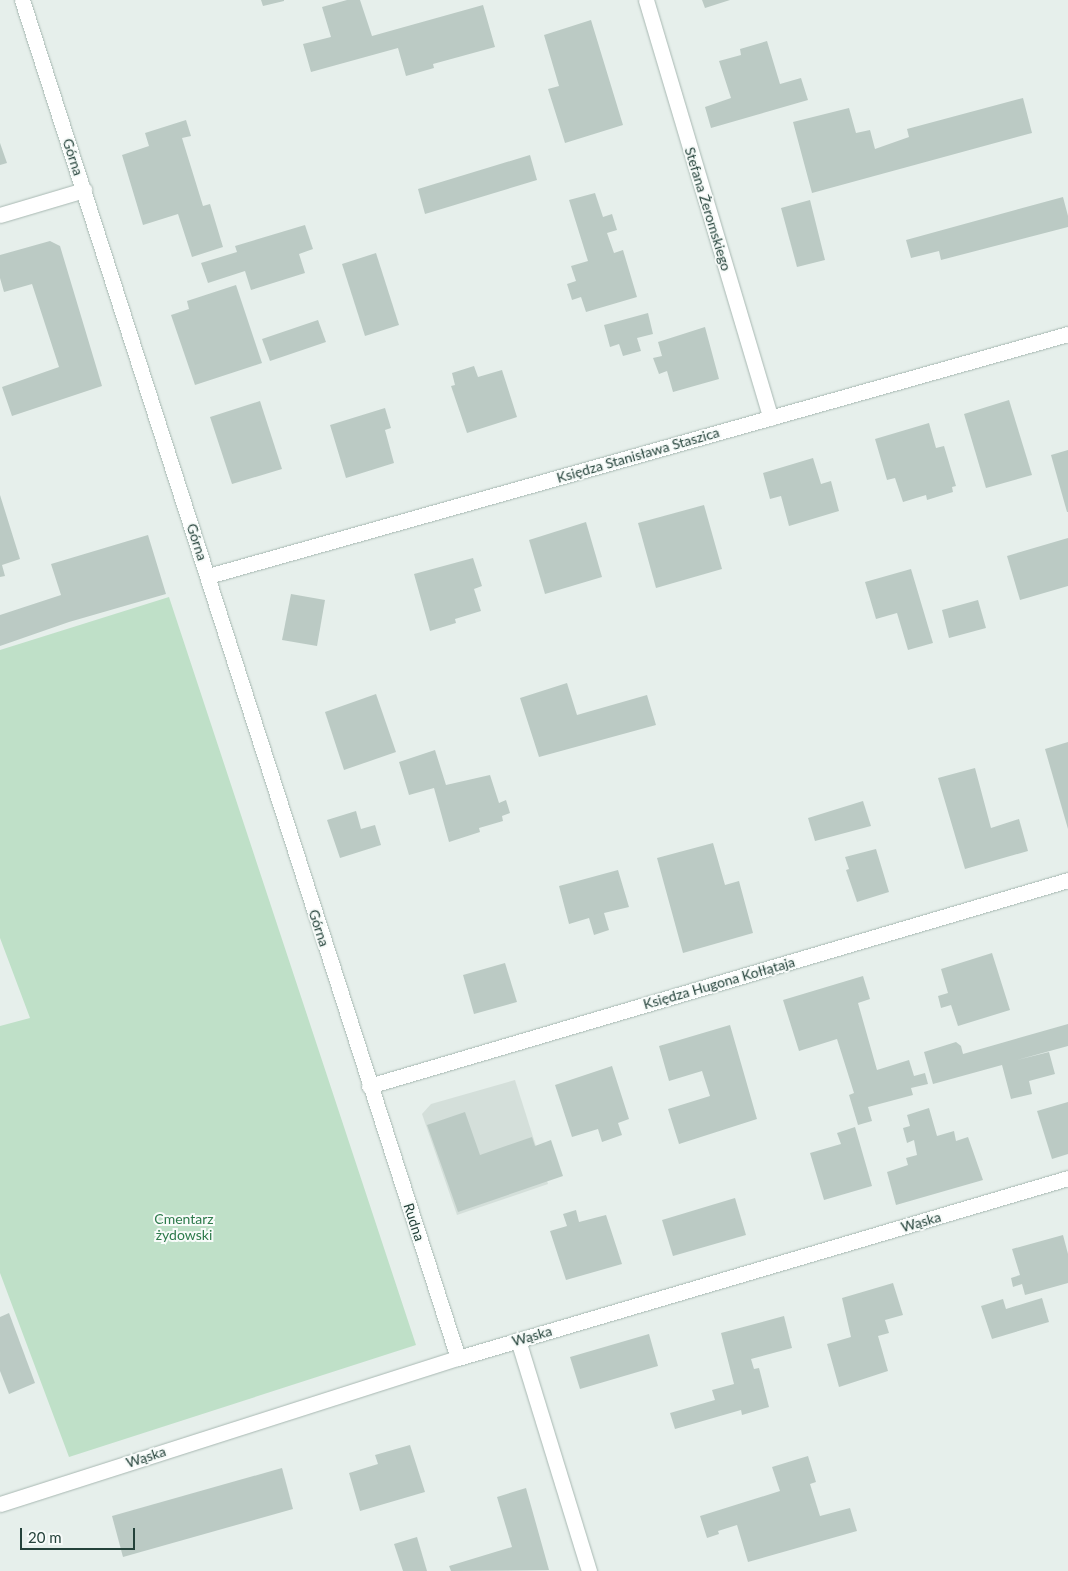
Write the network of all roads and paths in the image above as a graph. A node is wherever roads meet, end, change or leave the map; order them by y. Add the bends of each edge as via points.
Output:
1 (22, 0) edge
2 (646, 0) edge
3 (84, 190) junction
4 (0, 215) edge
5 (1068, 334) edge
6 (770, 418) junction
7 (208, 576) junction
8 (1068, 880) edge
9 (370, 1086) junction
10 (1068, 1178) edge
11 (518, 1340) junction
12 (458, 1358) junction
13 (0, 1504) edge
14 (589, 1571) edge

1 - 3 street, Górna
2 - 6 street, Stefana Żeromskiego
3 - 4 street
3 - 7 street, Górna
5 - 6 street, Księdza Stanisława Staszica
6 - 7 street, Księdza Stanisława Staszica
7 - 9 street, Górna
8 - 9 street, Księdza Hugona Kołłątaja
9 - 12 street, Rudna
10 - 11 street, Wąska
11 - 12 street, Wąska
11 - 14 street
12 - 13 street, Wąska

